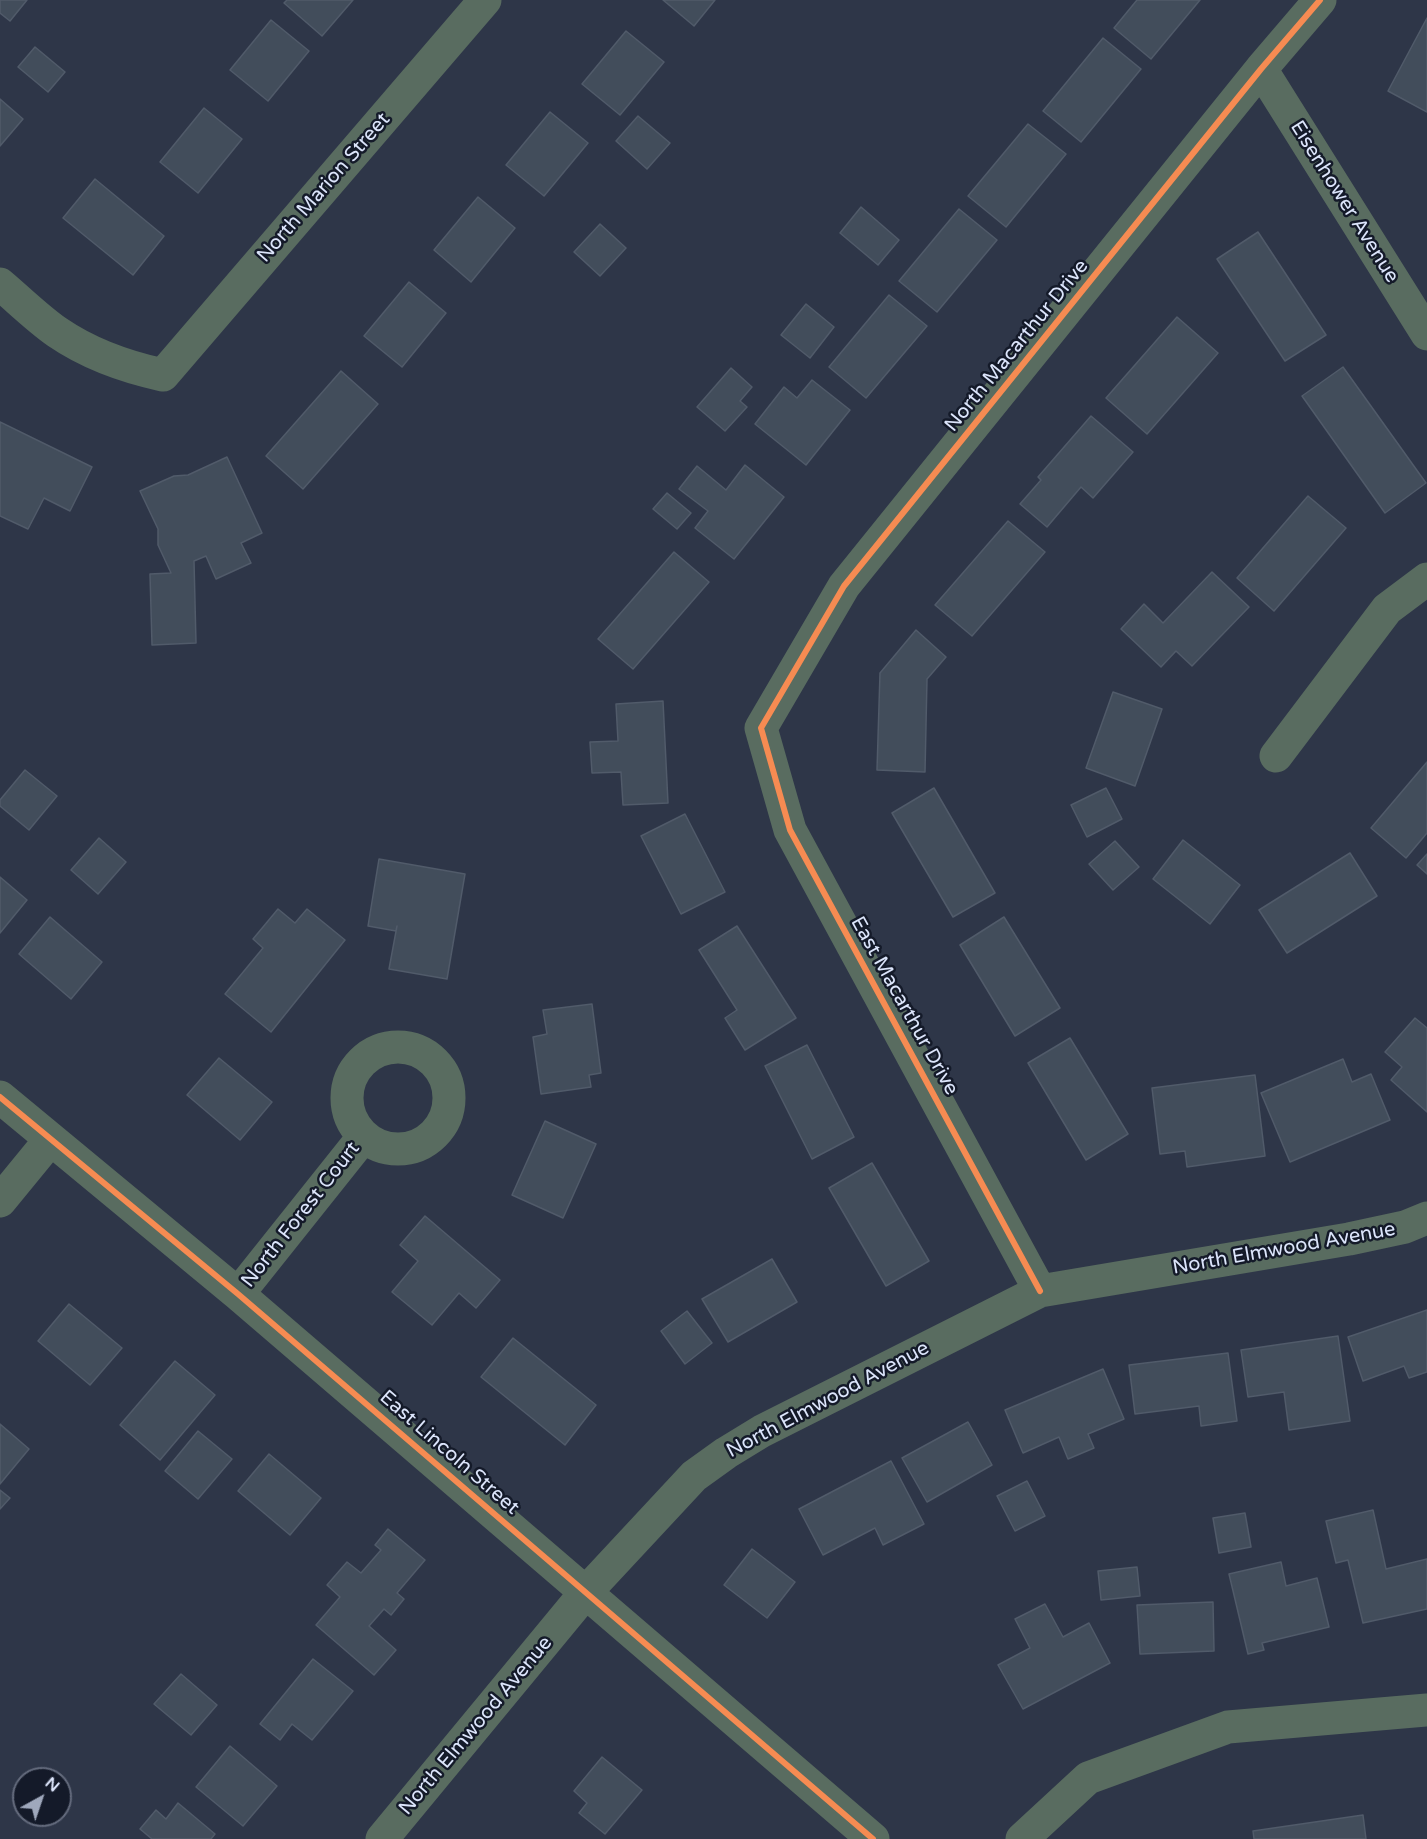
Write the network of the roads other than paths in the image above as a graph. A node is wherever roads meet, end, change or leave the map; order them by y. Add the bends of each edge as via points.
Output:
1 (485, 0) edge
2 (1320, 0) edge
3 (1261, 69) junction
4 (0, 284) edge
5 (1427, 334) edge
6 (1427, 579) edge
7 (761, 728) joint
8 (1276, 756) dead end
9 (0, 1097) edge
10 (364, 1136) dead end
11 (50, 1140) junction
12 (0, 1201) edge
13 (1427, 1218) edge
14 (1040, 1291) junction
15 (238, 1294) junction
16 (586, 1592) junction
17 (1427, 1710) edge
18 (382, 1839) edge
19 (873, 1839) edge
20 (1022, 1839) edge

1 - 4 street, North Marion Street via 163,375 100,356 57,332
2 - 3 street, North Macarthur Drive
3 - 5 street, Eisenhower Avenue
3 - 7 street, North Macarthur Drive via 844,586
6 - 8 street via 1387,609
7 - 14 street, East Macarthur Drive via 790,830
9 - 11 street, East Lincoln Street
10 - 15 street, North Forest Court
11 - 12 street
11 - 15 street, East Lincoln Street
13 - 14 street, North Elmwood Avenue via 1349,1239
14 - 16 street, North Elmwood Avenue via 762,1431 726,1453 694,1476
15 - 16 street, East Lincoln Street
16 - 18 street, North Elmwood Avenue
16 - 19 street, East Lincoln Street
17 - 20 street via 1228,1727 1088,1778

